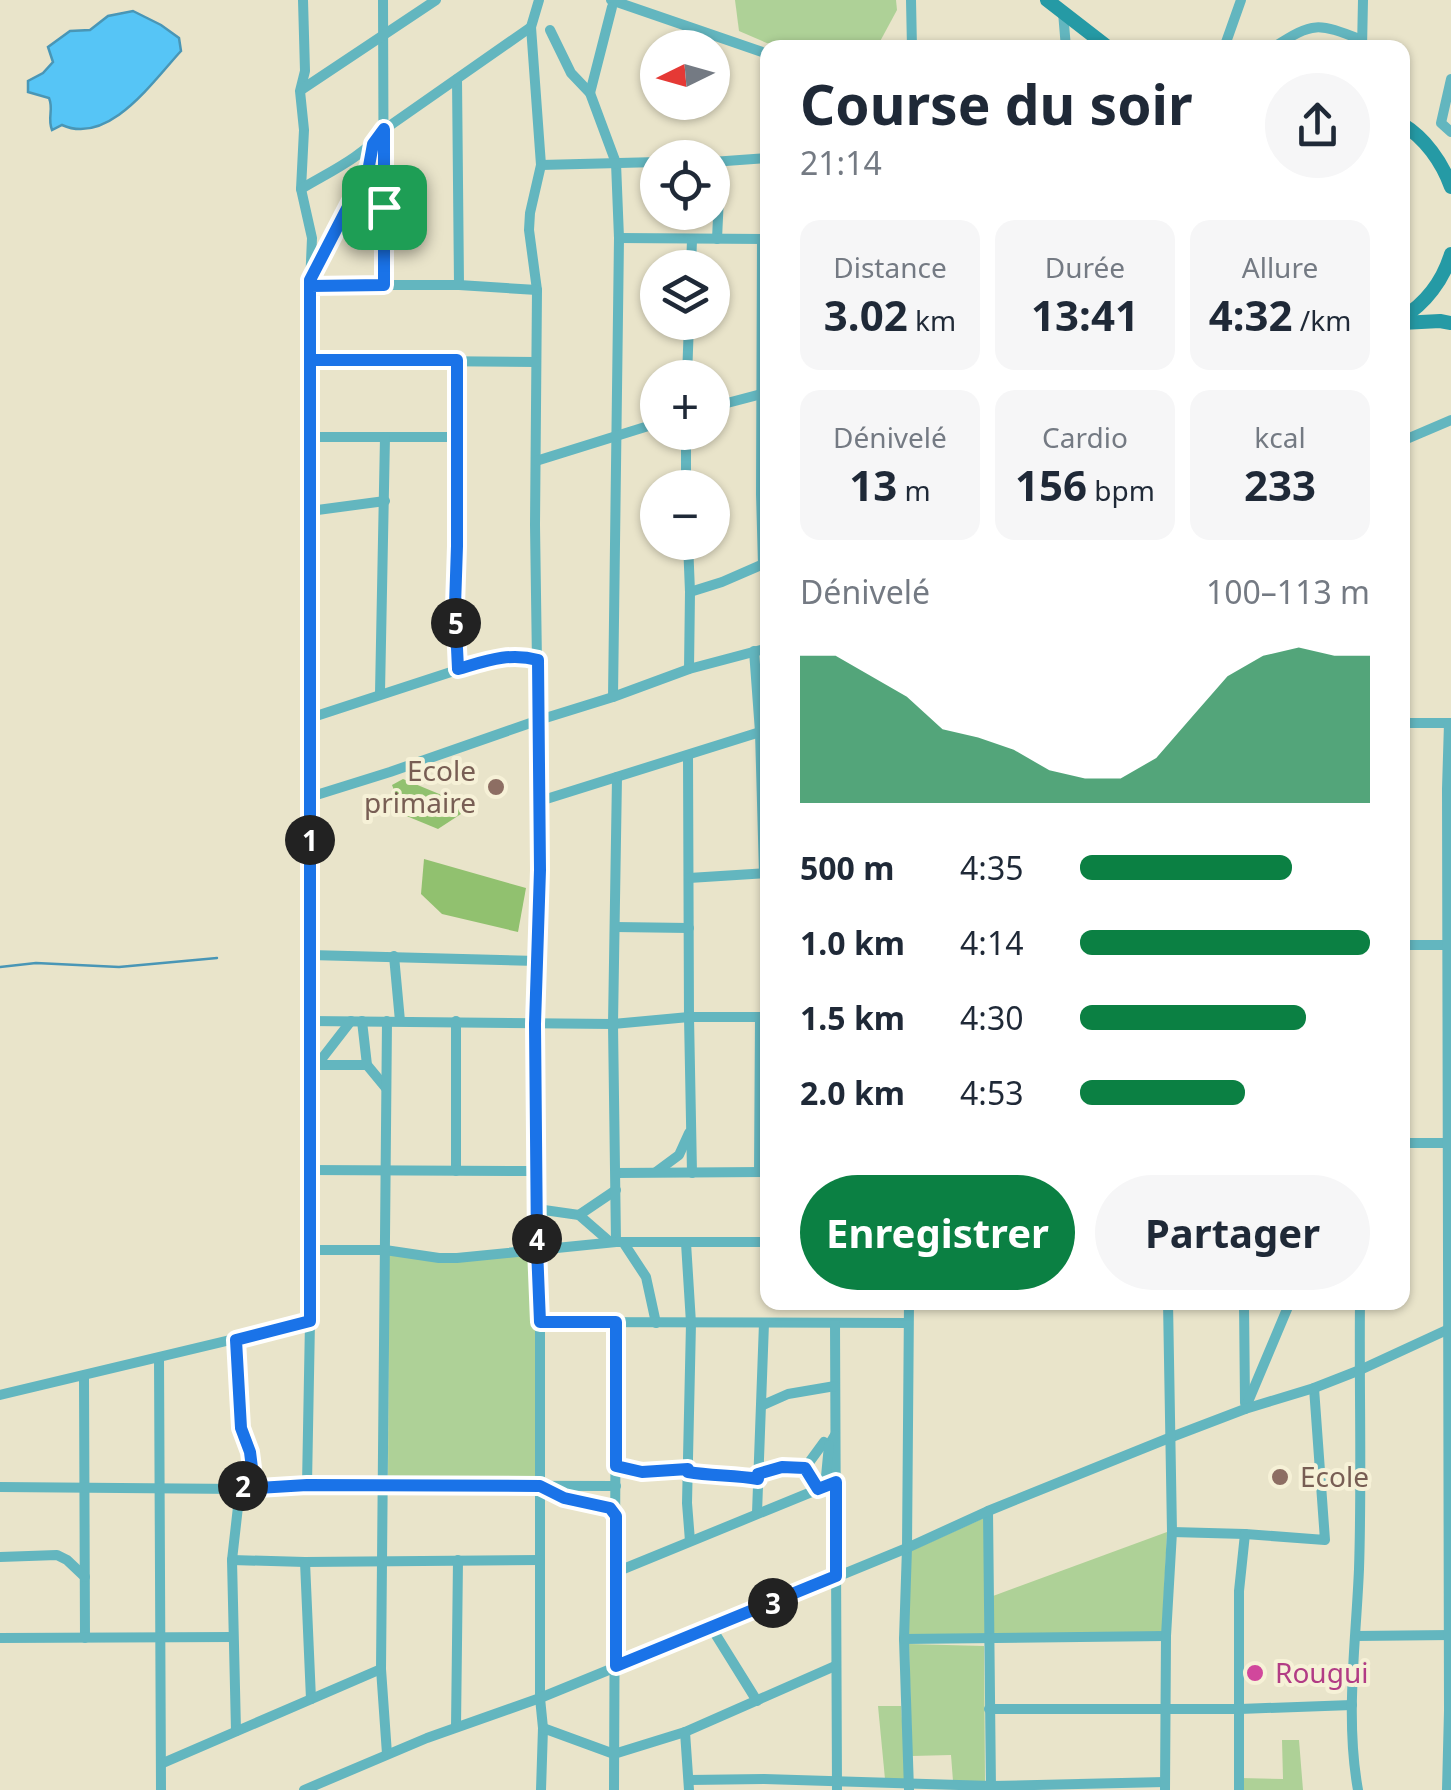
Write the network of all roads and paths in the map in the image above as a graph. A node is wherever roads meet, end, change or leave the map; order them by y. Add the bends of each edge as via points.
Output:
1 (303, 0) edge
2 (384, 0) edge
3 (436, 0) edge
4 (539, 0) edge
5 (911, 0) edge
6 (1047, 0) edge
7 (1241, 0) edge
8 (1364, 0) edge
9 (612, 4) edge
10 (1063, 12) junction
11 (531, 27) junction
12 (550, 30) dead end
13 (384, 35) junction
14 (912, 40) edge
15 (1065, 40) edge
16 (1099, 40) edge
17 (1227, 40) edge
18 (1283, 40) edge
19 (1355, 40) edge
20 (1362, 40) edge
21 (760, 51) edge
22 (305, 71) junction
23 (322, 74) junction
24 (457, 79) junction
25 (1451, 80) edge
26 (300, 91) junction
27 (590, 92) junction
28 (1446, 128) edge
29 (384, 129) junction
30 (1410, 129) edge
31 (373, 144) junction
32 (1425, 144) junction
33 (760, 159) edge
34 (730, 161) edge
35 (640, 162) edge
36 (616, 163) junction
37 (541, 165) junction
38 (1451, 186) edge
39 (301, 189) junction
40 (717, 230) edge
41 (619, 238) junction
42 (717, 239) junction
43 (760, 239) edge
44 (692, 240) junction
45 (692, 250) edge
46 (1451, 254) edge
47 (310, 283) junction
48 (384, 285) junction
49 (459, 285) junction
50 (537, 290) junction
51 (1410, 314) edge
52 (1410, 320) edge
53 (1451, 323) edge
54 (310, 360) junction
55 (457, 360) junction
56 (536, 362) junction
57 (760, 394) edge
58 (730, 402) edge
59 (1451, 420) edge
60 (640, 428) edge
61 (457, 436) junction
62 (615, 436) junction
63 (310, 437) junction
64 (385, 437) junction
65 (1410, 438) edge
66 (536, 462) junction
67 (386, 501) junction
68 (310, 511) junction
69 (689, 560) edge
70 (760, 566) edge
71 (690, 592) junction
72 (760, 650) edge
73 (754, 651) junction
74 (538, 660) junction
75 (458, 669) junction
76 (689, 670) junction
77 (380, 693) junction
78 (613, 697) junction
79 (310, 718) junction
80 (539, 720) junction
81 (1410, 723) edge
82 (1450, 723) edge
83 (760, 732) joint
84 (688, 756) junction
85 (616, 777) junction
86 (1449, 789) edge
87 (310, 797) junction
88 (540, 801) junction
89 (760, 873) edge
90 (689, 878) junction
91 (615, 927) junction
92 (689, 928) junction
93 (1410, 945) edge
94 (1449, 945) edge
95 (310, 955) junction
96 (394, 956) junction
97 (537, 961) junction
98 (689, 1017) junction
99 (760, 1017) edge
100 (310, 1021) junction
101 (357, 1021) junction
102 (394, 1021) junction
103 (456, 1021) junction
104 (535, 1024) junction
105 (613, 1024) junction
106 (310, 1065) junction
107 (367, 1065) junction
108 (386, 1089) junction
109 (760, 1114) edge
110 (691, 1124) junction
111 (759, 1138) joint
112 (1410, 1143) edge
113 (1448, 1143) junction
114 (760, 1146) edge
115 (310, 1170) junction
116 (384, 1170) junction
117 (456, 1171) junction
118 (536, 1171) junction
119 (760, 1172) edge
120 (616, 1173) junction
121 (656, 1173) junction
122 (692, 1173) junction
123 (616, 1190) junction
124 (537, 1208) junction
125 (579, 1215) junction
126 (1450, 1228) edge
127 (617, 1242) junction
128 (760, 1242) edge
129 (686, 1243) junction
130 (537, 1248) junction
131 (310, 1250) junction
132 (385, 1250) junction
133 (909, 1310) edge
134 (1168, 1310) edge
135 (1244, 1310) edge
136 (1287, 1310) edge
137 (1360, 1310) edge
138 (310, 1321) junction
139 (540, 1322) junction
140 (616, 1322) junction
141 (908, 1322) junction
142 (656, 1323) junction
143 (691, 1323) junction
144 (764, 1323) junction
145 (835, 1323) junction
146 (1450, 1329) edge
147 (236, 1340) junction
148 (159, 1358) junction
149 (1360, 1370) junction
150 (84, 1376) junction
151 (836, 1386) junction
152 (1314, 1388) junction
153 (0, 1396) edge
154 (761, 1406) junction
155 (1245, 1409) junction
156 (1170, 1438) junction
157 (832, 1439) junction
158 (616, 1466) junction
159 (805, 1468) junction
160 (688, 1471) junction
161 (758, 1477) junction
162 (307, 1485) junction
163 (86, 1486) junction
164 (160, 1486) junction
165 (540, 1486) junction
166 (616, 1486) junction
167 (826, 1486) junction
168 (0, 1487) edge
169 (383, 1487) junction
170 (240, 1489) junction
171 (988, 1511) junction
172 (757, 1513) junction
173 (616, 1516) junction
174 (1172, 1532) junction
175 (1245, 1534) junction
176 (690, 1542) junction
177 (907, 1548) junction
178 (0, 1557) edge
179 (232, 1560) junction
180 (458, 1560) junction
181 (540, 1560) junction
182 (382, 1561) junction
183 (1450, 1561) edge
184 (306, 1562) junction
185 (616, 1572) junction
186 (836, 1576) junction
187 (85, 1577) junction
188 (711, 1627) junction
189 (1450, 1635) edge
190 (1166, 1636) junction
191 (1356, 1636) junction
192 (0, 1638) edge
193 (84, 1638) junction
194 (162, 1638) junction
195 (234, 1638) junction
196 (904, 1639) junction
197 (989, 1640) junction
198 (616, 1666) junction
199 (835, 1666) junction
200 (381, 1669) junction
201 (540, 1698) junction
202 (311, 1699) junction
203 (756, 1700) junction
204 (1352, 1705) junction
205 (990, 1708) junction
206 (1164, 1708) junction
207 (1240, 1709) junction
208 (1450, 1711) edge
209 (456, 1726) junction
210 (543, 1728) junction
211 (236, 1731) junction
212 (685, 1732) junction
213 (387, 1754) junction
214 (614, 1754) junction
215 (162, 1763) junction
216 (1353, 1764) junction
217 (689, 1785) edge
218 (764, 1785) edge
219 (837, 1786) edge
220 (1165, 1786) edge
221 (909, 1787) edge
222 (991, 1788) edge
223 (162, 1790) edge
224 (306, 1790) edge
225 (541, 1790) edge
226 (614, 1790) edge
227 (1239, 1790) edge
228 (1349, 1790) edge
229 (1358, 1790) edge
230 (1447, 1790) edge

1 - 22 street
2 - 13 street
3 - 13 street
4 - 11 street
5 - 14 street
6 - 10 street
7 - 17 street
8 - 20 street
9 - 21 street
9 - 27 street
10 - 15 street
10 - 16 street
11 - 24 street
11 - 37 street
12 - 27 street via 572,74
13 - 23 street
13 - 29 street
18 - 19 street via 1312,26
22 - 23 street
22 - 26 street
23 - 26 street
24 - 29 street
24 - 49 street
25 - 28 street
26 - 39 street
27 - 36 street
28 - 32 street
29 - 31 street
29 - 48 street
30 - 32 street
31 - 39 street
31 - 47 street via 369,166
32 - 38 street
33 - 34 street
35 - 36 street
36 - 37 street
36 - 41 street
37 - 50 street via 529,230
39 - 47 street via 312,238
40 - 42 street
41 - 44 street
41 - 62 street
42 - 43 street
42 - 44 street
44 - 45 street
46 - 51 street via 1435,288
47 - 48 street
47 - 54 street
48 - 49 street
49 - 50 street
50 - 56 street
52 - 53 street
54 - 55 street
54 - 63 street
55 - 56 street
55 - 61 street
56 - 66 street
57 - 58 street
59 - 65 street
60 - 62 street
61 - 64 street
61 - 75 street
62 - 66 street
62 - 78 street
63 - 64 street
63 - 68 street
64 - 67 street
66 - 74 street
67 - 68 street
67 - 77 street
68 - 79 street
69 - 71 street
70 - 71 street
71 - 76 street
72 - 73 street
73 - 76 street
73 - 83 street
74 - 75 street via 500,656
74 - 80 street
75 - 77 street
76 - 78 street
77 - 79 street
78 - 80 street
79 - 87 street
80 - 87 street
80 - 88 street
81 - 82 street
82 - 86 street
83 - 84 street
84 - 85 street
84 - 90 street
85 - 88 street
85 - 91 street
86 - 94 street
87 - 95 street
88 - 97 street
89 - 90 street
90 - 92 street
91 - 92 street
91 - 105 street
92 - 98 street
93 - 94 street
94 - 113 street
95 - 96 street
95 - 100 street
96 - 97 street
96 - 102 street
97 - 104 street
98 - 99 street
98 - 105 street
98 - 110 street
100 - 101 street
100 - 106 street
101 - 102 street
101 - 106 street
101 - 107 street
102 - 103 street
102 - 108 street
103 - 104 street
103 - 117 street
104 - 105 street
104 - 118 street
105 - 120 street
106 - 107 street
106 - 115 street
107 - 108 street
108 - 116 street
109 - 111 street
110 - 121 street via 679,1155
110 - 122 street
111 - 114 street
112 - 113 street
113 - 126 street
115 - 116 street
115 - 131 street
116 - 117 street
116 - 132 street
117 - 118 street
118 - 124 street
119 - 122 street
120 - 121 street
120 - 123 street
121 - 122 street
123 - 125 street
123 - 127 street
124 - 125 street
124 - 130 street
125 - 127 street
126 - 146 street
127 - 129 street
127 - 130 street
127 - 142 street via 646,1277
128 - 129 street
129 - 143 street
130 - 132 street via 439,1258
130 - 139 street
131 - 132 street
131 - 138 street
132 - 169 street
133 - 141 street
134 - 156 street
135 - 155 street
136 - 155 street
137 - 149 street
138 - 147 street
138 - 162 street
139 - 140 street
139 - 165 street
140 - 142 street
140 - 158 street
141 - 145 street
141 - 177 street
142 - 143 street
143 - 144 street
143 - 160 street
144 - 145 street
144 - 154 street
145 - 151 street
146 - 149 street
146 - 183 street
147 - 148 street
147 - 170 street via 241,1428 252,1468
148 - 150 street
148 - 164 street
149 - 152 street
149 - 191 street
150 - 153 street
150 - 163 street
151 - 154 street
151 - 157 street
152 - 155 street
152 - 175 street via 1325,1540
154 - 161 street
155 - 156 street
156 - 171 street
156 - 174 street
157 - 159 street
157 - 167 street
158 - 160 street
158 - 166 street
159 - 161 street via 782,1467
159 - 167 street
160 - 161 street
160 - 176 street
161 - 172 street
162 - 169 street
162 - 170 street
163 - 164 street
163 - 168 street
163 - 187 street
164 - 170 street
164 - 194 street
165 - 166 street
165 - 169 street
165 - 173 street via 610,1508
165 - 181 street
166 - 173 street
167 - 172 street
167 - 186 street
169 - 182 street
170 - 179 street
171 - 177 street
171 - 197 street
172 - 176 street
173 - 185 street
174 - 175 street
174 - 190 street
175 - 207 street
176 - 185 street
177 - 186 street
177 - 196 street
178 - 187 street via 57,1555
179 - 184 street
179 - 195 street
180 - 181 street
180 - 182 street
180 - 209 street
181 - 201 street
182 - 184 street
182 - 200 street
183 - 189 street
184 - 202 street
185 - 198 street
186 - 188 street
186 - 199 street
187 - 193 street
188 - 198 street
188 - 203 street
189 - 191 street
189 - 208 street
190 - 197 street
190 - 206 street
191 - 204 street
192 - 193 street
193 - 194 street
194 - 195 street
194 - 215 street
195 - 211 street
196 - 197 street
196 - 221 street
197 - 205 street
198 - 201 street
198 - 214 street
199 - 203 street
199 - 219 street
200 - 202 street
200 - 213 street
201 - 209 street
201 - 210 street
202 - 211 street
203 - 212 street
204 - 207 street
204 - 216 street
205 - 206 street
205 - 222 street
206 - 207 street
206 - 220 street
207 - 227 street
208 - 230 street
209 - 213 street
210 - 214 street
210 - 225 street
211 - 215 street
212 - 214 street
212 - 217 street
213 - 224 street
214 - 226 street
215 - 223 street
216 - 228 street
216 - 229 street
217 - 218 street
218 - 219 street
219 - 221 street
220 - 222 street
221 - 222 street

